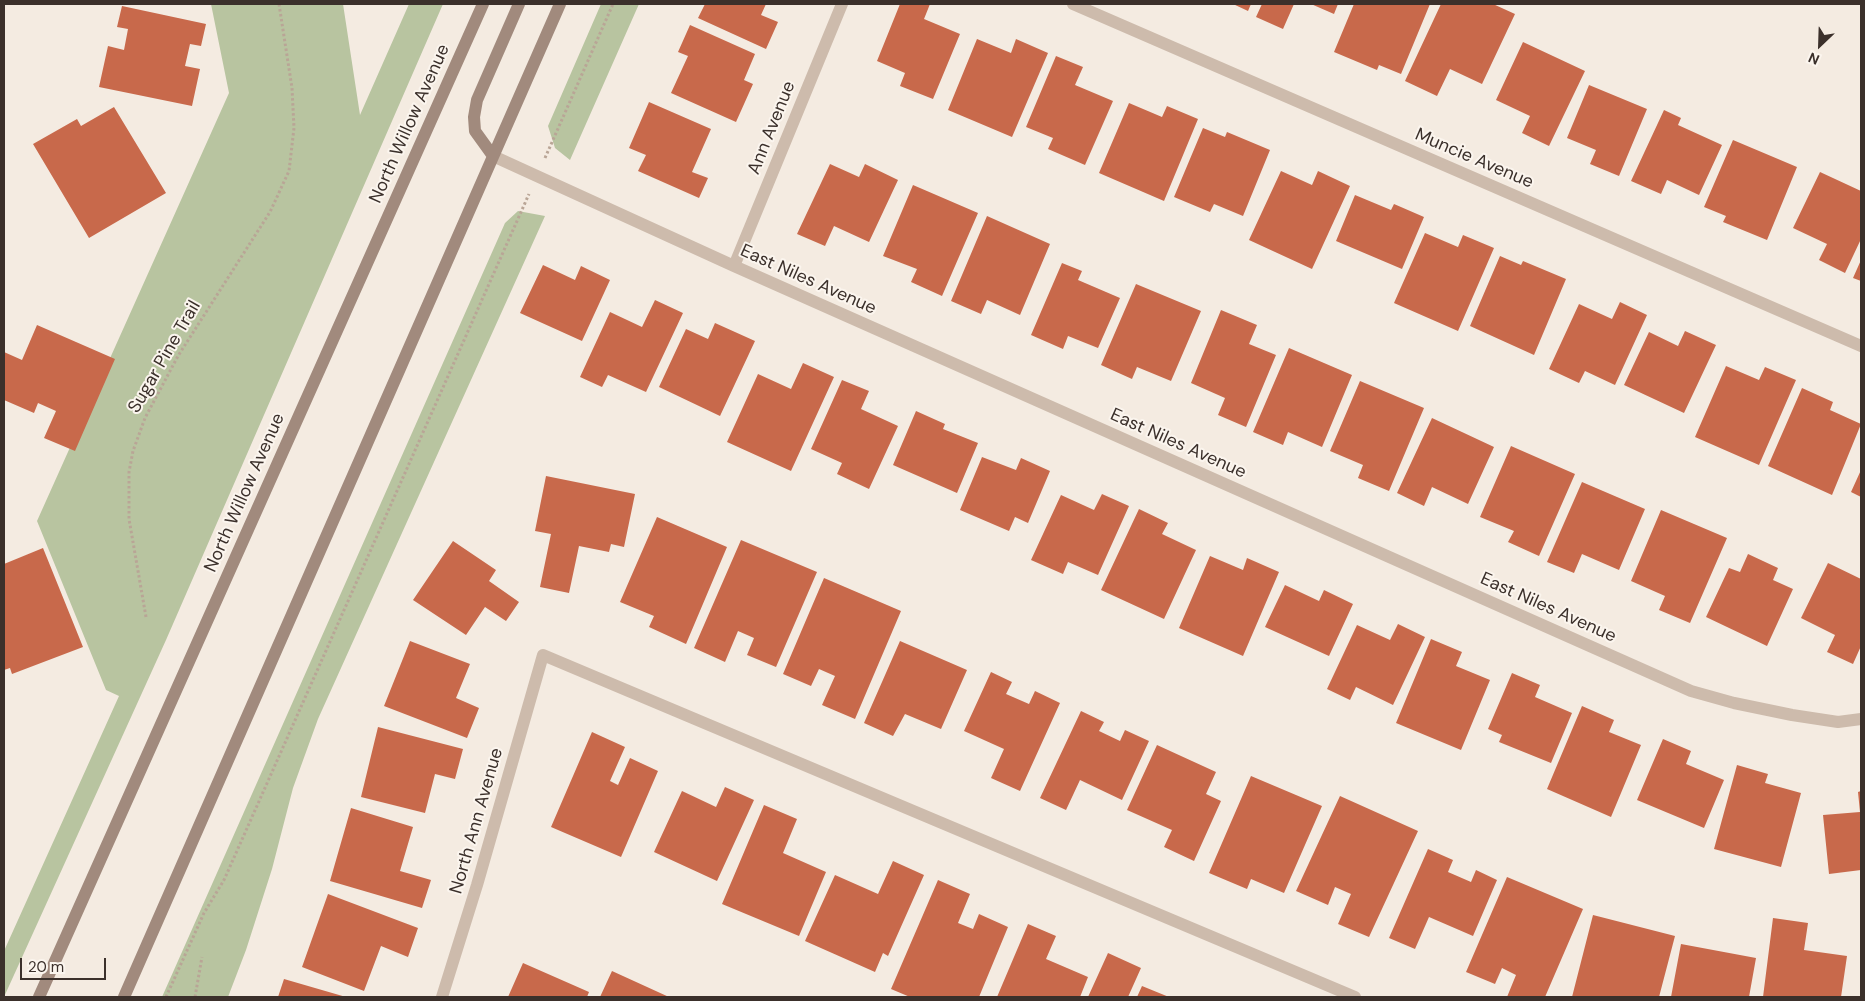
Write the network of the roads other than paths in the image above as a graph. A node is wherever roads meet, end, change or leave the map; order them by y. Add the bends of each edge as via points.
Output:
1 (483, 4) edge
2 (520, 4) edge
3 (560, 4) edge
4 (842, 4) edge
5 (1073, 4) edge
6 (493, 156) junction
7 (734, 266) junction
8 (1861, 346) edge
9 (1861, 719) edge
10 (39, 997) edge
11 (124, 997) edge
12 (442, 997) edge
13 (1355, 997) edge

1 - 10 main road, North Willow Avenue
2 - 6 main road via 477,100 475,131
3 - 6 main road
4 - 7 street, Ann Avenue
5 - 8 street, Muncie Avenue
6 - 7 street, East Niles Avenue
6 - 11 main road
7 - 9 street, East Niles Avenue via 1691,690 1734,703 1838,722
12 - 13 street, North Ann Avenue via 543,655

